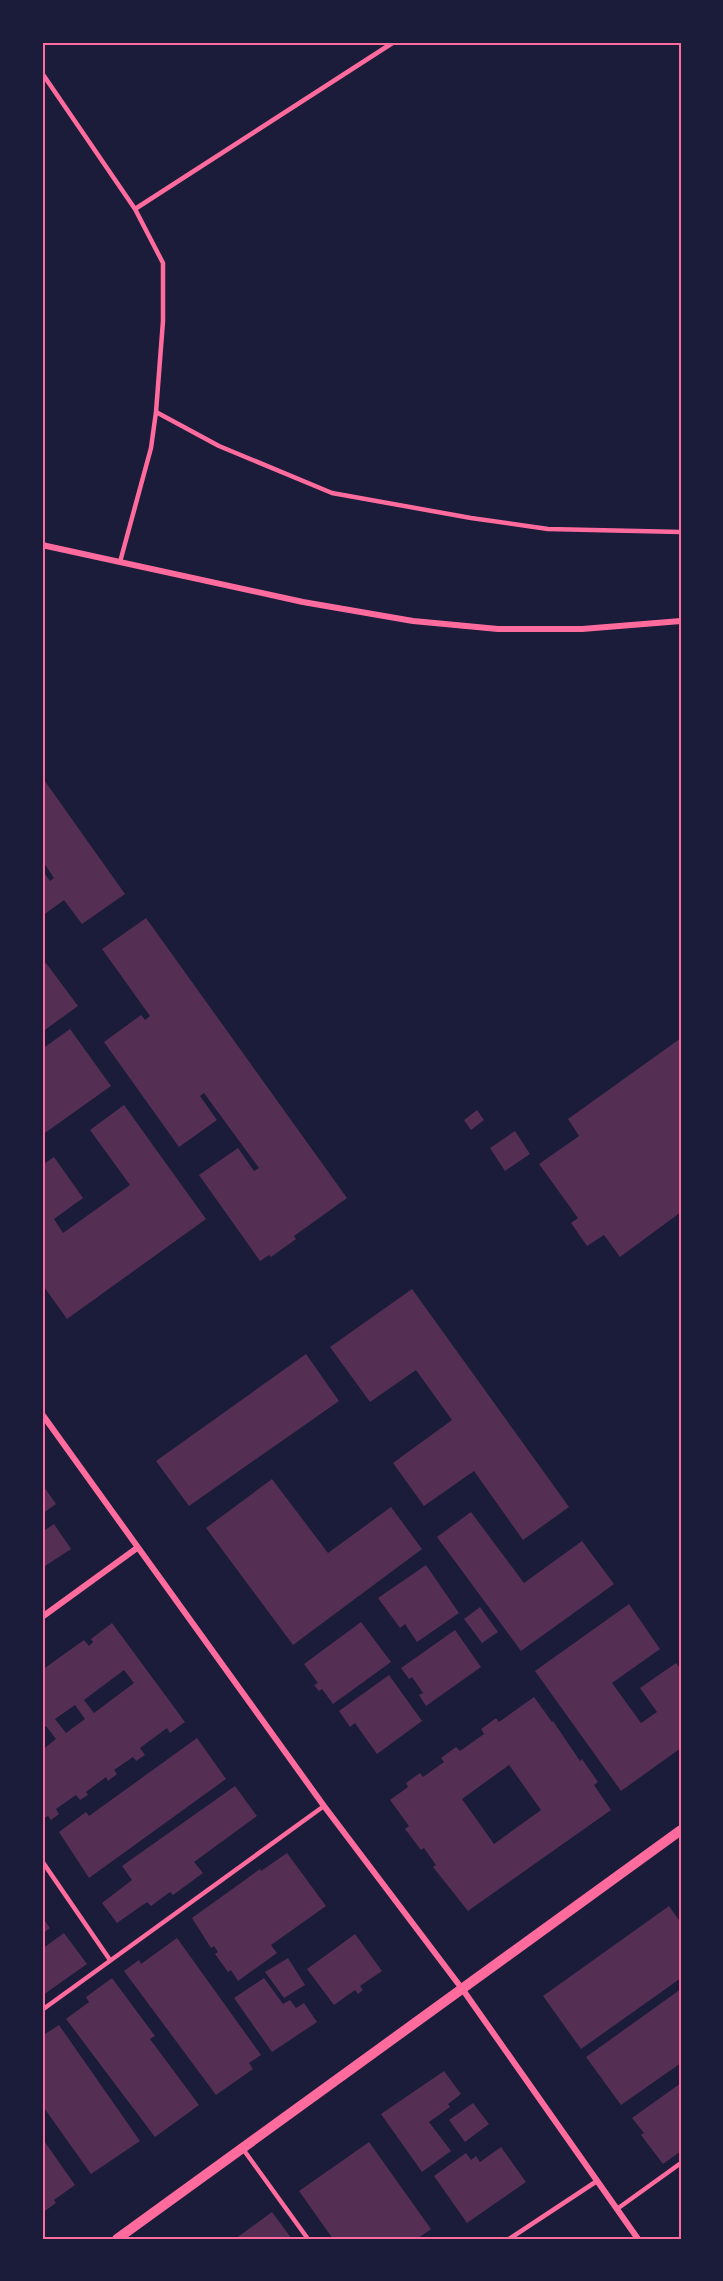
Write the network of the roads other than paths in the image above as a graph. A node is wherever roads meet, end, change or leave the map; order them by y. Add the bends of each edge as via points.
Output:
1 (394, 42) edge
2 (42, 73) edge
3 (135, 209) junction
4 (156, 412) junction
5 (681, 532) edge
6 (42, 545) edge
7 (120, 562) junction
8 (681, 621) edge
9 (42, 1414) edge
10 (137, 1548) junction
11 (42, 1617) edge
12 (324, 1806) junction
13 (681, 1830) edge
14 (42, 1861) edge
15 (110, 1960) junction
16 (463, 1990) junction
17 (42, 2010) edge
18 (243, 2149) junction
19 (681, 2163) edge
20 (597, 2181) junction
21 (617, 2209) junction
22 (117, 2239) edge
23 (308, 2239) edge
24 (509, 2239) edge
25 (638, 2239) edge

1 - 3 lane
2 - 3 lane
3 - 4 lane via 163,263
4 - 5 lane via 219,446 332,493 548,529
4 - 7 lane via 151,448
6 - 7 street
7 - 8 street via 303,602 413,621 498,629 582,629
9 - 10 street
10 - 11 street
10 - 12 street
12 - 15 lane
12 - 16 street
13 - 16 street
14 - 15 lane
15 - 17 lane
16 - 18 street
16 - 20 street
18 - 22 street
18 - 23 lane
19 - 21 lane
20 - 21 street
20 - 24 lane
21 - 25 street

